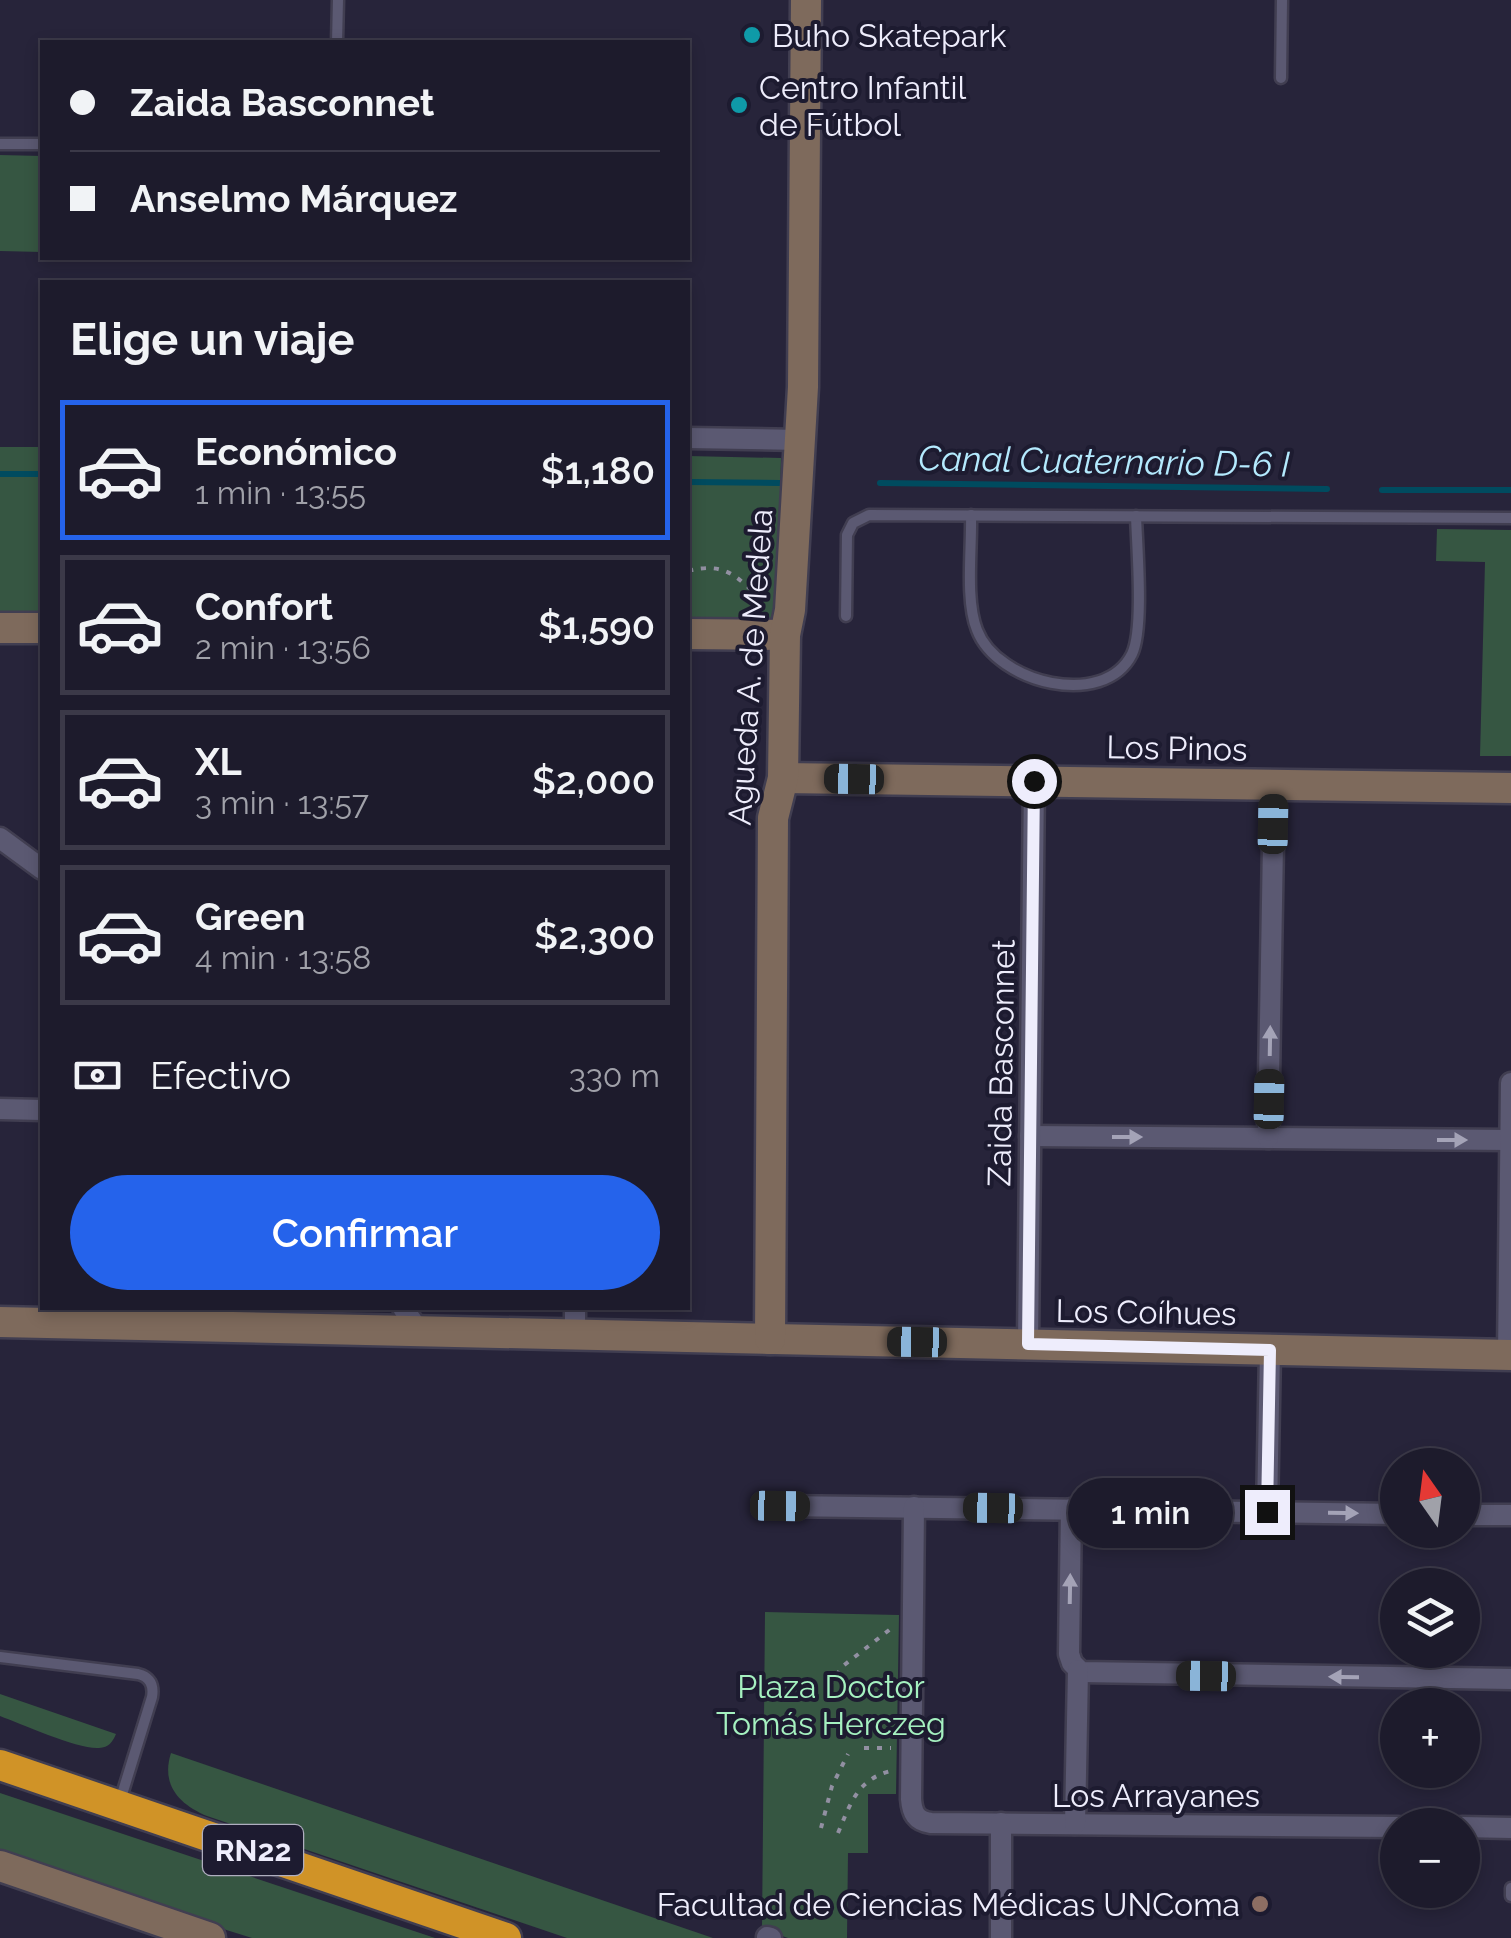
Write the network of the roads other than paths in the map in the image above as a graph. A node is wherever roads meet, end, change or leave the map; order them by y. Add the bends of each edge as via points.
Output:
1 (338, 0) edge
2 (806, 0) edge
3 (1282, 0) edge
4 (337, 40) edge
5 (1282, 78) dead end
6 (0, 144) edge
7 (40, 144) edge
8 (690, 438) edge
9 (800, 440) junction
10 (972, 515) junction
11 (1136, 516) junction
12 (1511, 518) edge
13 (846, 616) dead end
14 (0, 628) edge
15 (40, 628) edge
16 (690, 634) edge
17 (785, 634) junction
18 (783, 778) junction
19 (1034, 781) junction
20 (1274, 784) junction
21 (1511, 788) edge
22 (0, 838) edge
23 (40, 868) edge
24 (1511, 1083) edge
25 (0, 1109) edge
26 (40, 1110) edge
27 (1030, 1136) junction
28 (1268, 1138) junction
29 (1510, 1140) edge
30 (411, 1319) edge
31 (575, 1321) edge
32 (0, 1322) edge
33 (770, 1339) junction
34 (1028, 1344) junction
35 (1270, 1350) junction
36 (1510, 1355) edge
37 (780, 1506) dead end
38 (914, 1508) junction
39 (1071, 1510) junction
40 (1267, 1512) junction
41 (1380, 1514) edge
42 (1480, 1514) edge
43 (1511, 1515) edge
44 (0, 1657) edge
45 (1078, 1670) junction
46 (1511, 1679) edge
47 (0, 1765) edge
48 (119, 1803) junction
49 (1001, 1824) junction
50 (1079, 1824) junction
51 (1380, 1827) edge
52 (1480, 1827) edge
53 (1511, 1828) edge
54 (0, 1866) edge
55 (1511, 1888) edge
56 (1511, 1896) edge
57 (210, 1938) edge
58 (506, 1938) edge
59 (1001, 1938) edge

1 - 4 lane
2 - 9 street, Agueda A. de Medela
3 - 5 lane
6 - 7 lane
8 - 9 street
9 - 17 street, Agueda A. de Medela
10 - 11 lane
10 - 11 lane via 972,606 982,640 1013,670 1074,684 1115,672 1132,653
10 - 13 lane via 858,519 846,541
11 - 12 lane
14 - 15 street
16 - 17 street
17 - 18 street, Agueda A. de Medela
18 - 19 street, Los Pinos
18 - 33 street, Agueda A. de Medela via 772,818
19 - 20 street, Los Pinos
19 - 27 street, Zaida Basconnet
20 - 21 street, Los Pinos
28 -> 20 street
22 - 23 street
24 - 29 street
25 - 26 street
27 -> 28 street
27 - 34 street, Zaida Basconnet
28 -> 29 street
29 - 36 street
30 - 31 street, Los Coíhues
30 - 32 street, Los Coíhues
31 - 33 street, Los Coíhues
33 - 34 street, Los Coíhues
34 - 35 street, Los Coíhues
35 - 36 street, Los Coíhues
35 - 40 street
37 - 38 street
38 - 39 street
38 - 49 street, Los Arrayanes via 915,1816 927,1823
39 - 40 street
45 -> 39 street via 1069,1654
40 -> 41 street
42 - 43 street
44 - 48 lane via 148,1678 152,1697
46 -> 45 street
45 - 50 street
47 - 48 highway, RN22
48 - 58 highway, RN22
49 - 50 street, Los Arrayanes
49 - 59 street
50 - 51 street, Los Arrayanes
52 - 53 street
54 - 57 street
55 - 56 lane

